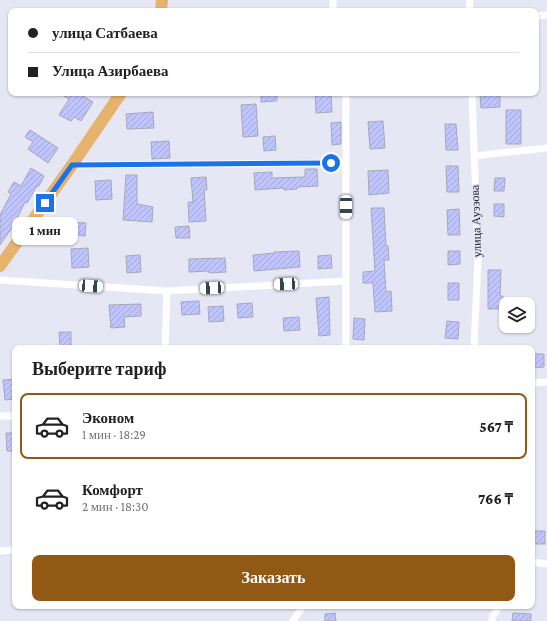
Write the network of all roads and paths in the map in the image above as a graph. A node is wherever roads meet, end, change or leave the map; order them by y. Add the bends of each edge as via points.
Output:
1 (119, 96) edge
2 (346, 96) edge
3 (472, 96) edge
4 (547, 148) edge
5 (474, 156) junction
6 (346, 163) junction
7 (72, 165) junction
8 (0, 266) edge
9 (0, 280) edge
10 (346, 281) junction
11 (167, 291) junction
12 (165, 345) edge
13 (346, 345) edge
14 (474, 345) edge
15 (547, 382) edge
16 (535, 383) edge
17 (0, 416) edge
18 (12, 416) edge
19 (12, 550) edge
20 (0, 551) edge
21 (535, 562) edge
22 (547, 564) edge
23 (301, 609) edge
24 (497, 609) edge
25 (293, 621) edge
26 (492, 621) edge

1 - 7 main road
2 - 6 street
3 - 5 street, улица Ауэзова
4 - 5 street
5 - 14 street, улица Ауэзова via 478,258
6 - 7 street
6 - 10 street
7 - 8 main road
9 - 11 street
10 - 11 street
10 - 13 street
11 - 12 street
15 - 16 street
17 - 18 street
19 - 20 street
21 - 22 street
23 - 25 street
24 - 26 street

